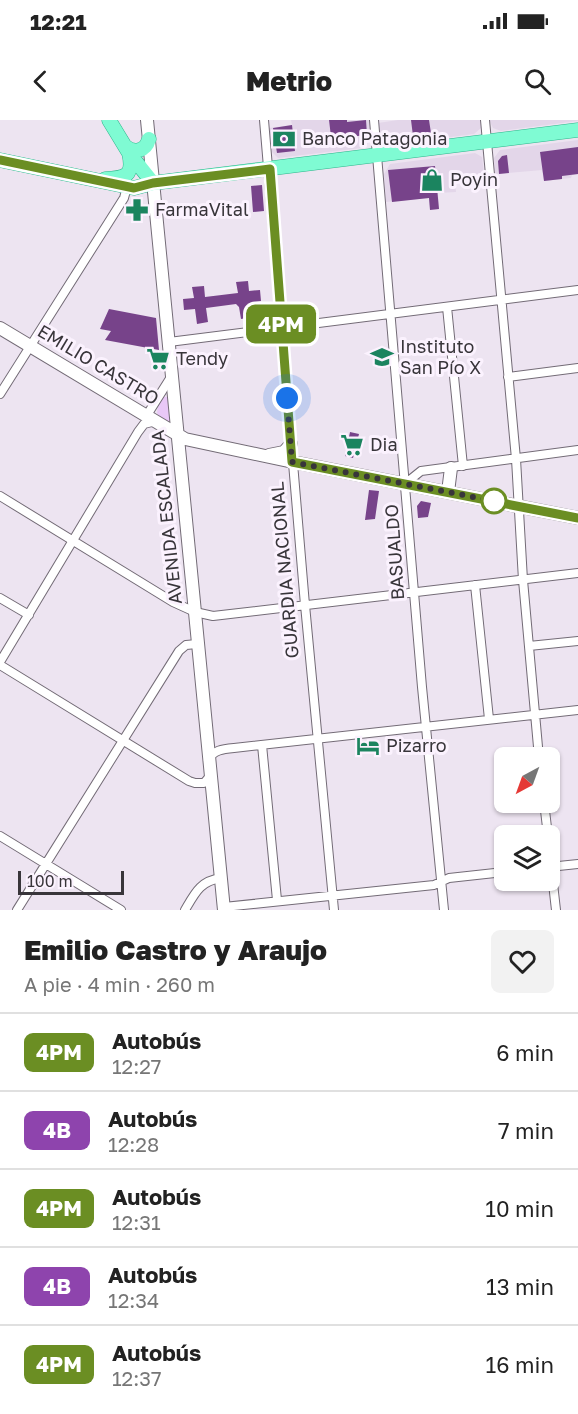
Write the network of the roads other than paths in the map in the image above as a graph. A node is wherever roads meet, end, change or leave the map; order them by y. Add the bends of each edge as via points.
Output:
1 (109, 120) edge
2 (147, 120) edge
3 (264, 120) edge
4 (374, 120) edge
5 (485, 120) edge
6 (578, 130) edge
7 (149, 139) junction
8 (487, 142) junction
9 (127, 149) junction
10 (378, 156) junction
11 (0, 160) edge
12 (270, 169) junction
13 (98, 179) junction
14 (153, 183) junction
15 (127, 187) junction
16 (578, 290) edge
17 (502, 300) junction
18 (447, 307) junction
19 (392, 314) junction
20 (0, 328) edge
21 (282, 328) junction
22 (169, 342) junction
23 (30, 346) junction
24 (578, 368) edge
25 (171, 377) junction
26 (508, 377) junction
27 (0, 394) edge
28 (152, 418) junction
29 (177, 435) junction
30 (291, 444) junction
31 (578, 450) edge
32 (259, 455) junction
33 (516, 459) junction
34 (292, 462) junction
35 (457, 467) junction
36 (406, 483) junction
37 (448, 492) junction
38 (0, 496) edge
39 (517, 506) junction
40 (578, 518) edge
41 (73, 541) junction
42 (578, 573) edge
43 (523, 580) junction
44 (475, 585) junction
45 (414, 592) junction
46 (0, 598) edge
47 (305, 605) junction
48 (195, 612) junction
49 (29, 615) junction
50 (578, 641) edge
51 (197, 644) junction
52 (529, 646) junction
53 (0, 663) edge
54 (578, 710) edge
55 (534, 714) junction
56 (489, 719) junction
57 (425, 725) junction
58 (317, 738) junction
59 (123, 740) junction
60 (262, 745) junction
61 (538, 747) edge
62 (208, 761) junction
63 (210, 776) junction
64 (0, 836) edge
65 (45, 863) junction
66 (578, 864) edge
67 (560, 866) edge
68 (494, 873) edge
69 (221, 878) junction
70 (441, 882) junction
71 (553, 891) edge
72 (332, 896) junction
73 (277, 900) junction
74 (224, 908) edge
75 (17, 910) edge
76 (121, 910) edge
77 (185, 910) edge
78 (334, 910) edge
79 (444, 910) edge
80 (556, 910) edge

1 - 9 main road
2 - 7 street, AVENIDA ESCALADA
3 - 12 street, GUARDIA NACIONAL
4 - 10 street, BASUALDO
5 - 8 street
6 - 8 main road
7 - 9 main road via 139,151
7 - 14 street, AVENIDA ESCALADA
8 - 10 main road
8 - 17 street
9 - 13 main road via 131,166 126,175
9 - 14 main road
10 - 12 main road
10 - 19 street, BASUALDO
11 - 13 main road
12 - 14 main road
12 - 21 street, GUARDIA NACIONAL
13 - 15 main road
14 - 15 main road via 142,188
14 - 22 street, AVENIDA ESCALADA
15 - 23 street via 124,198
16 - 17 street
17 - 18 street
17 - 26 street
18 - 19 street
18 - 35 street
19 - 21 street
19 - 36 street, BASUALDO
20 - 23 street, EMILIO CASTRO
21 - 22 street
21 - 30 street, GUARDIA NACIONAL
22 - 25 street, AVENIDA ESCALADA
23 - 27 street
23 - 28 street, EMILIO CASTRO
24 - 26 street
25 - 28 street
25 - 29 street, AVENIDA ESCALADA
26 - 33 street
28 - 29 street, EMILIO CASTRO
28 - 41 street via 138,432
29 - 32 street, EMILIO CASTRO
29 - 48 street, AVENIDA ESCALADA
30 - 32 street via 280,454
30 - 34 street, GUARDIA NACIONAL
31 - 33 street
32 - 34 street, EMILIO CASTRO
33 - 35 street
33 - 39 street
34 - 36 street, EMILIO CASTRO
34 - 47 street, GUARDIA NACIONAL
35 - 36 street via 421,471
35 - 37 street
36 - 37 street, EMILIO CASTRO
36 - 45 street, BASUALDO
37 - 39 street, EMILIO CASTRO
38 - 41 street
39 - 40 street, EMILIO CASTRO
39 - 43 street
41 - 48 street
41 - 49 street
42 - 43 street
43 - 44 street
43 - 52 street
44 - 45 street
44 - 56 street
45 - 47 street
45 - 57 street, BASUALDO
46 - 49 street
47 - 48 street via 213,616
47 - 58 street, GUARDIA NACIONAL
48 - 51 street, AVENIDA ESCALADA
49 - 53 street
50 - 52 street
51 - 59 street via 186,645 179,651
51 - 62 street, AVENIDA ESCALADA
52 - 55 street
53 - 59 street
54 - 55 street
55 - 56 street
55 - 61 street
56 - 57 street
57 - 58 street
57 - 70 street, BASUALDO
58 - 60 street
58 - 72 street, GUARDIA NACIONAL
59 - 63 street via 195,783 204,783
59 - 65 street
60 - 62 street via 217,751
60 - 73 street
62 - 63 street, AVENIDA ESCALADA
63 - 69 street, AVENIDA ESCALADA
64 - 65 street
65 - 75 street
65 - 76 street
66 - 67 street
68 - 70 street
69 - 74 street, AVENIDA ESCALADA
69 - 77 street via 204,882
70 - 72 street
70 - 79 street, BASUALDO
71 - 80 street
72 - 73 street
72 - 78 street, GUARDIA NACIONAL
73 - 74 street

